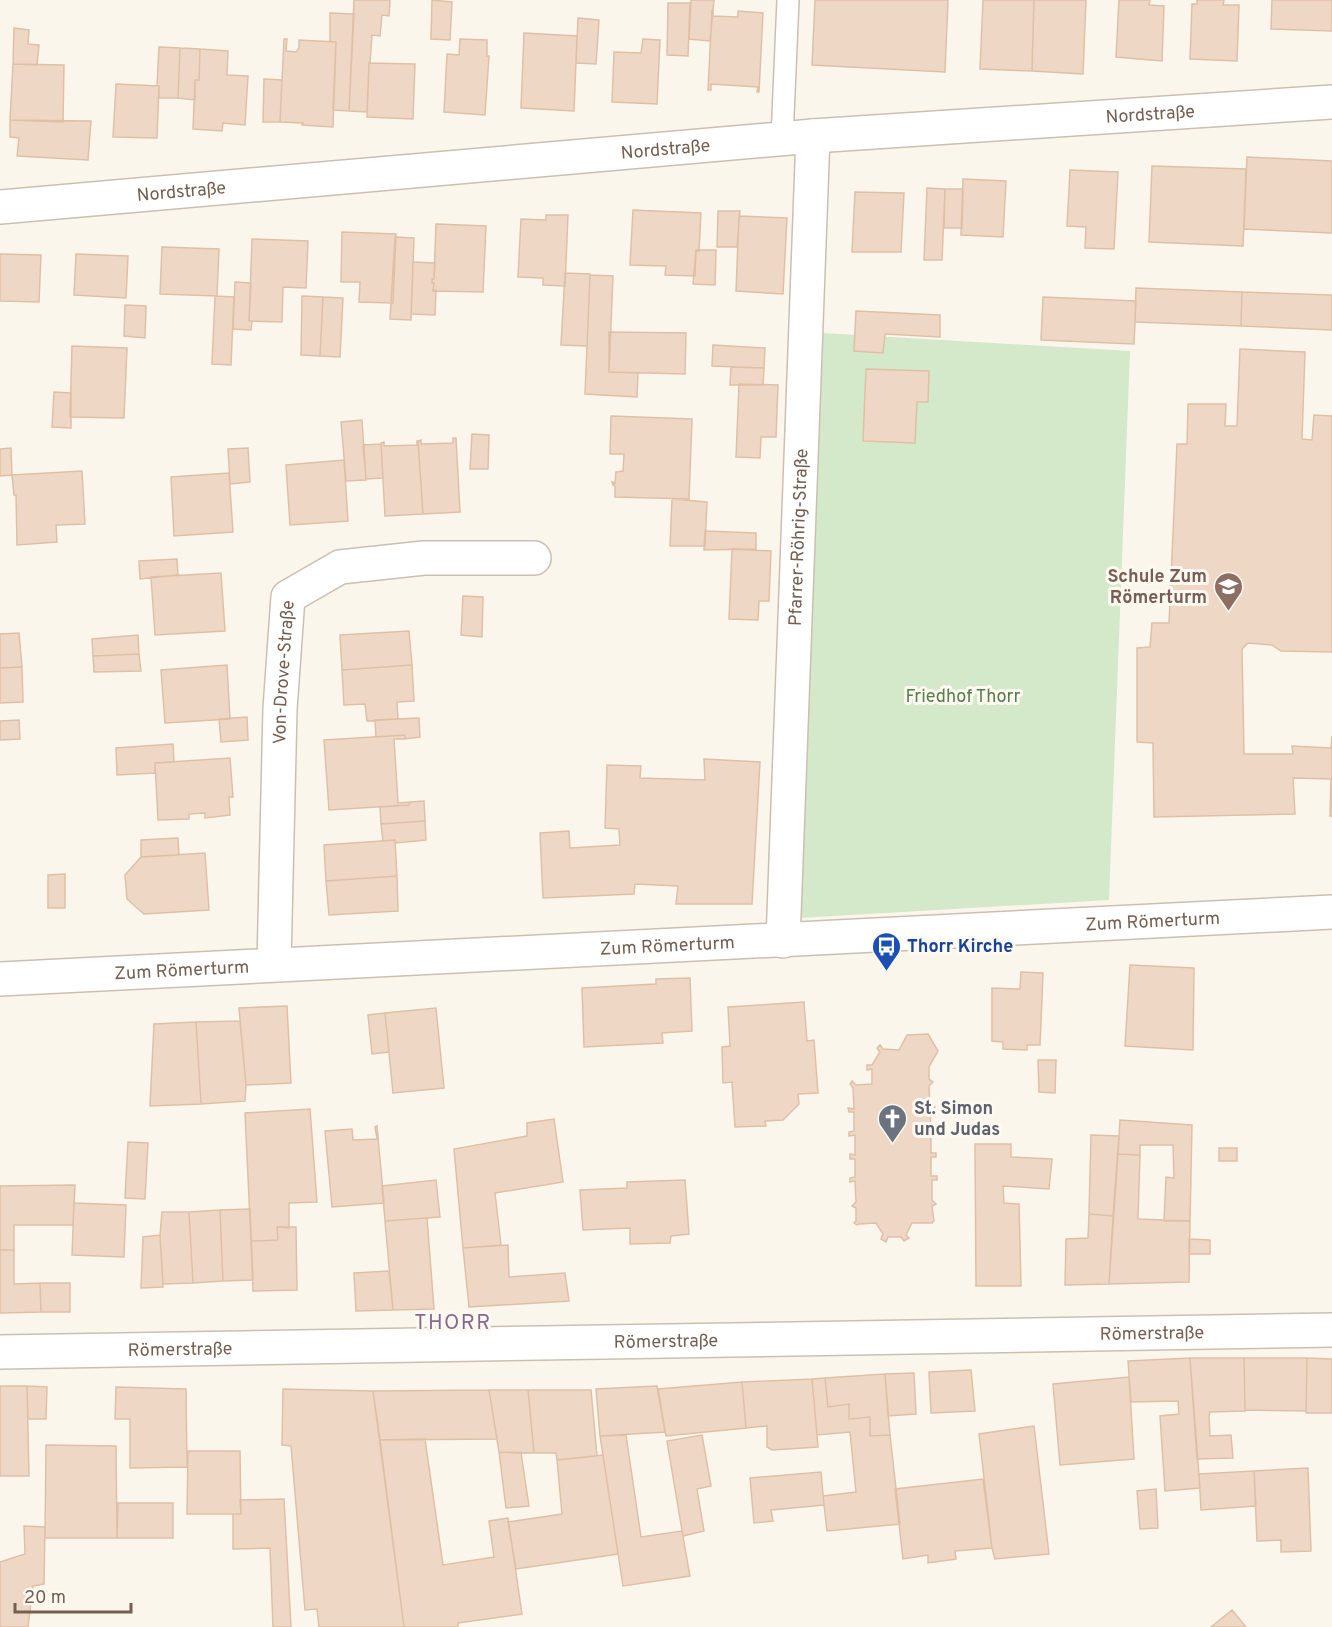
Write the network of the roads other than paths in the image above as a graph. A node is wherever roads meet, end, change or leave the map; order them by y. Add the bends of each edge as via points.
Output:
1 (788, 0) edge
2 (1332, 102) edge
3 (798, 137) junction
4 (0, 207) edge
5 (534, 558) dead end
6 (1332, 912) edge
7 (783, 941) junction
8 (274, 964) junction
9 (0, 979) edge
10 (1332, 1330) edge
11 (0, 1352) edge

1 - 3 lane
2 - 3 street, Nordstraße
3 - 4 street, Nordstraße
3 - 7 street, Pfarrer-Röhrig-Straße
5 - 8 street, Von-Drove-Straße via 424,558 340,567 288,597 280,709
6 - 7 street, Zum Römerturm
7 - 8 street, Zum Römerturm
8 - 9 street, Zum Römerturm
10 - 11 street, Römerstraße

